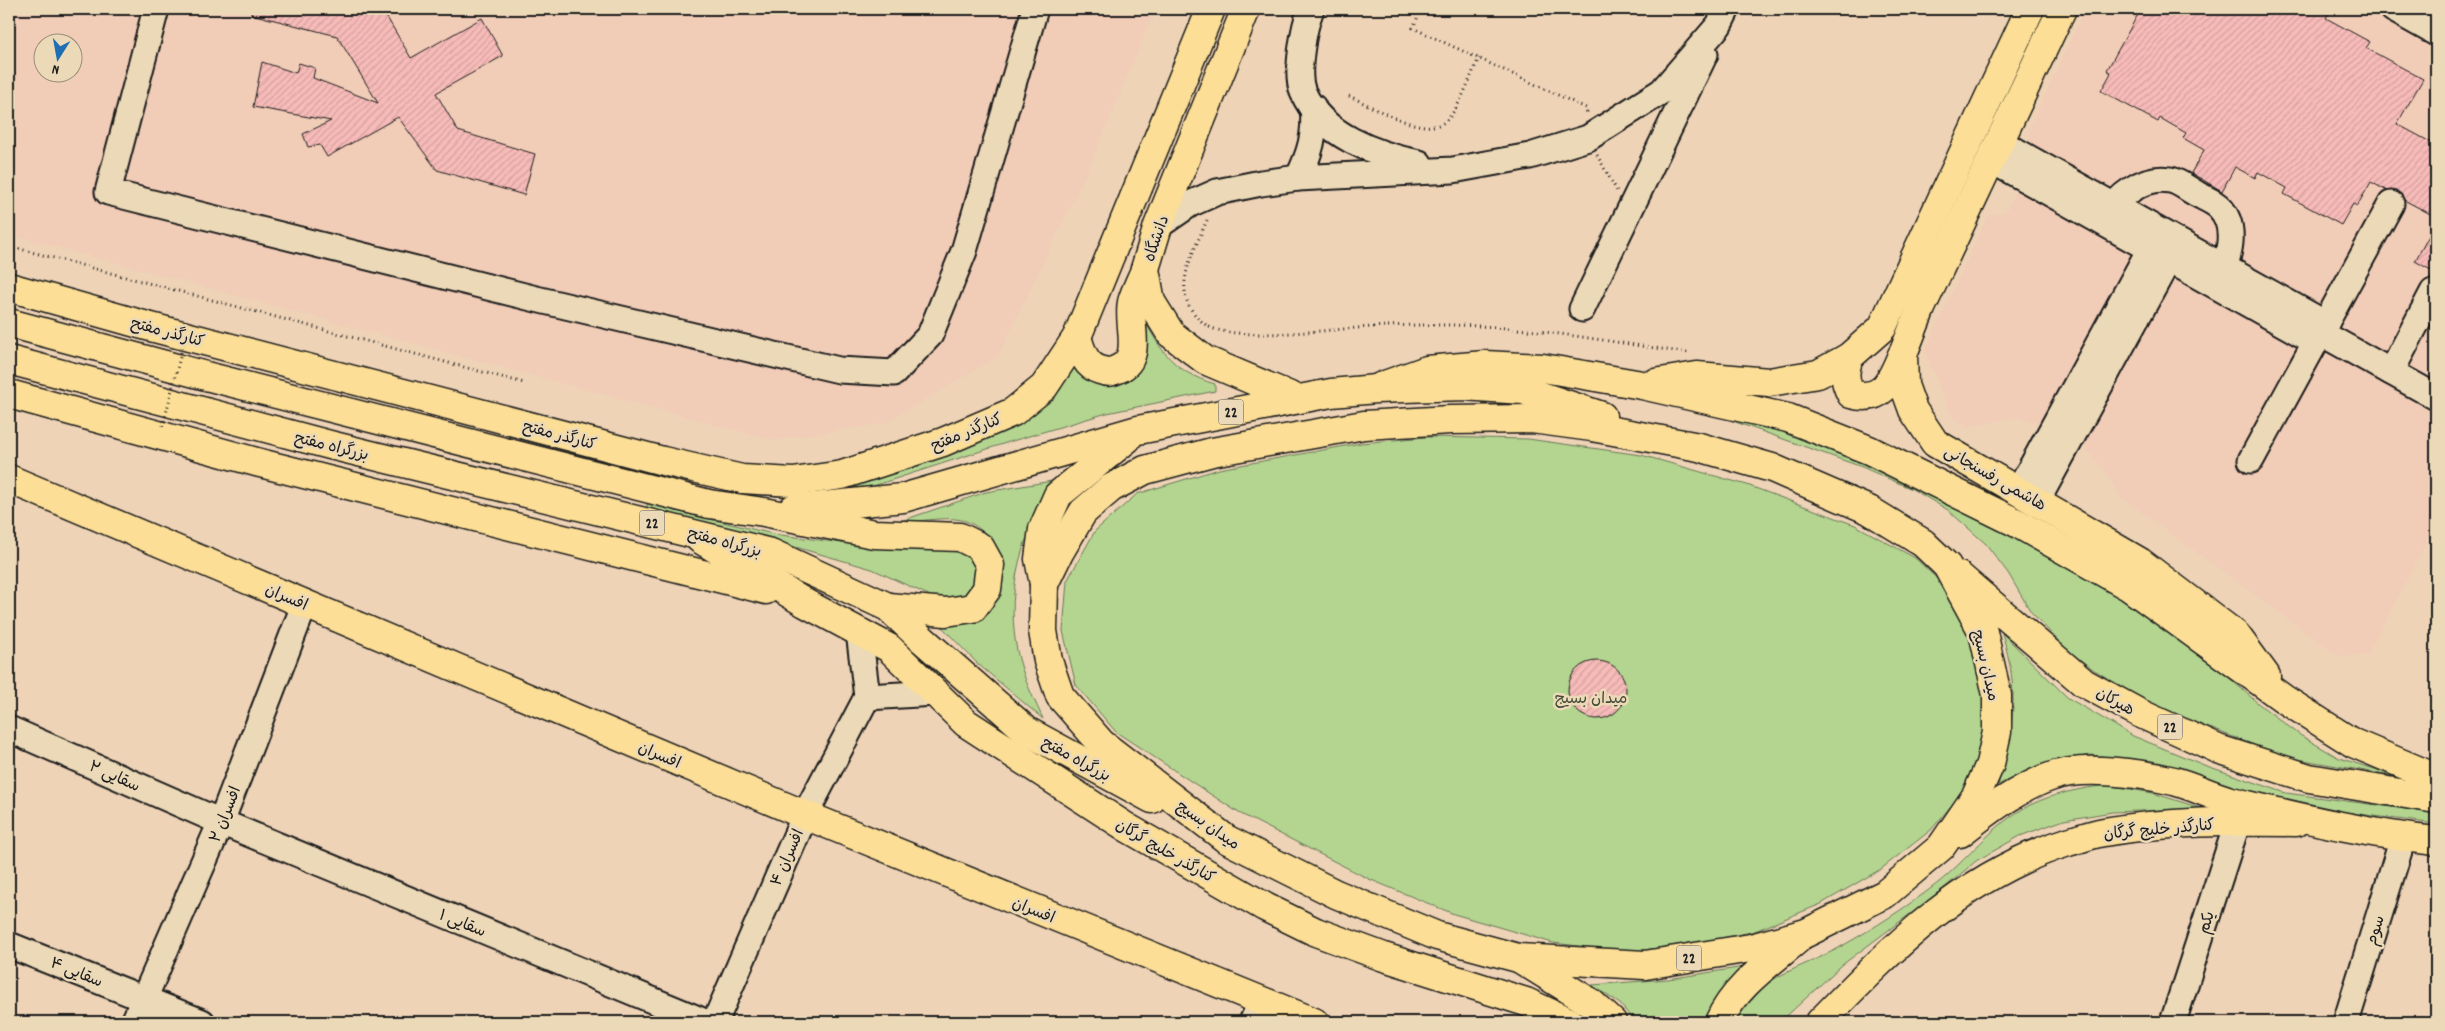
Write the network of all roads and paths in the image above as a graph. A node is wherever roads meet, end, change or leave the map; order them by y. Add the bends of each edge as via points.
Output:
1 (156, 9) edge
2 (1035, 9) edge
3 (1211, 9) edge
4 (1246, 9) edge
5 (1311, 9) edge
6 (1421, 9) edge
7 (2030, 9) edge
8 (2062, 9) edge
9 (2393, 9) edge
10 (1723, 17) edge
11 (2436, 33) edge
12 (1479, 58) junction
13 (1349, 96) dead end
14 (1313, 107) junction
15 (1588, 138) junction
16 (1996, 151) junction
17 (1453, 170) junction
18 (1143, 176) junction
19 (1298, 178) junction
20 (1174, 189) junction
21 (2391, 204) dead end
22 (1628, 213) junction
23 (2108, 214) junction
24 (1158, 226) junction
25 (9, 246) edge
26 (2160, 254) junction
27 (1145, 269) junction
28 (2220, 277) junction
29 (9, 287) edge
30 (2433, 292) dead end
31 (1582, 309) dead end
32 (9, 323) edge
33 (2321, 333) junction
34 (1078, 337) junction
35 (184, 341) dead end
36 (246, 352) junction
37 (1903, 354) junction
38 (1849, 357) junction
39 (9, 360) edge
40 (2390, 372) junction
41 (524, 383) dead end
42 (1642, 385) junction
43 (1376, 389) junction
44 (9, 394) edge
45 (287, 396) junction
46 (2436, 397) edge
47 (1297, 399) junction
48 (163, 426) dead end
49 (1138, 430) junction
50 (1699, 447) junction
51 (2252, 460) dead end
52 (9, 478) edge
53 (2028, 495) junction
54 (764, 512) junction
55 (687, 531) junction
56 (1947, 566) junction
57 (1044, 584) junction
58 (305, 603) junction
59 (805, 603) junction
60 (888, 607) junction
61 (859, 632) junction
62 (934, 692) junction
63 (867, 697) junction
64 (2284, 699) junction
65 (9, 729) edge
66 (2436, 778) edge
67 (2436, 799) edge
68 (805, 815) junction
69 (221, 822) junction
70 (2238, 822) junction
71 (2322, 822) junction
72 (2403, 838) junction
73 (1226, 839) junction
74 (2436, 841) edge
75 (1941, 847) junction
76 (1806, 933) junction
77 (9, 945) edge
78 (1518, 958) junction
79 (144, 998) junction
80 (1257, 1012) edge
81 (134, 1022) edge
82 (202, 1022) edge
83 (705, 1022) edge
84 (714, 1022) edge
85 (1314, 1022) edge
86 (1569, 1022) edge
87 (1612, 1022) edge
88 (1719, 1022) edge
89 (1820, 1022) edge
90 (2173, 1022) edge
91 (2346, 1022) edge

1 - 2 street via 108,192 536,299 839,370 894,372 930,335 964,251
3 - 18 main road, دانشگاه
4 - 20 main road, دانشگاه
5 - 14 street via 1301,58 1302,91
6 - 12 path via 1413,28
7 - 38 main road via 1882,328
8 - 16 main road, هاشمی رفسنجانی
9 - 11 street
10 - 15 street via 1662,92
10 - 22 street
12 - 13 path via 1456,107 1444,122 1429,127 1408,123
12 - 15 path via 1586,108
14 - 17 street via 1322,121 1357,144 1393,158
14 - 19 street via 1315,126 1310,153
15 - 17 street via 1530,156
15 - 22 path
16 - 23 street
16 - 37 main road, هاشمی رفسنجانی via 1921,308
17 - 19 street
18 - 20 main road
18 - 34 main road, دانشگاه
19 - 24 street via 1217,192 1190,204
20 - 24 main road, دانشگاه
21 - 33 street
22 - 31 street
23 - 26 street
23 - 28 street
23 - 28 street via 2129,190 2149,181 2171,180 2220,208 2228,221 2230,242
24 - 27 main road, دانشگاه
25 - 41 path
26 - 28 street
26 - 53 street
27 - 34 main road via 1132,303 1130,323 1134,352 1126,366 1108,373 1093,368 1082,354
27 - 47 main road, دانشگاه via 1151,302 1171,334 1205,360
28 - 33 street
29 - 36 main road, کنارگذر مفتح
30 - 40 street
32 - 45 main road, بزرگراه مفتح / 22
33 - 40 street
33 - 51 street
34 - 36 main road, کنارگذر مفتح via 1044,387 1013,412 943,442 842,476 793,482 742,479 663,461
35 - 48 path, bridge
36 - 45 main road
37 - 38 main road via 1893,376 1879,394 1865,398 1851,394 1844,382
37 - 53 main road, هاشمی رفسنجانی via 1904,385 1910,402 1935,443
38 - 42 main road via 1818,374 1769,382 1697,376
39 - 55 main road, بزرگراه مفتح / 22 via 330,445
40 - 46 street
42 - 43 main road via 1543,368 1485,365 1426,370
42 - 64 main road via 1788,418 1869,450 2017,523 2128,586
43 - 47 main road, 22
43 - 50 main road, 22 via 1463,386 1523,390
44 - 59 main road via 260,463 745,584
45 - 54 main road, بزرگراه مفتح / 22 via 709,504
47 - 49 main road, 22
49 - 54 main road, 22 via 903,498
49 - 57 main road via 1058,495 1043,529 1039,559
50 - 56 main road, میدان بسیج / 22 via 1772,468 1870,510 1923,543
50 - 57 main road, میدان بسیج / 22 via 1532,419 1364,425 1212,452 1145,470 1111,488 1083,512
52 - 58 main road, افسران
53 - 64 main road, هاشمی رفسنجانی via 2140,562 2236,635
54 - 60 main road via 874,534 960,537 980,547 990,565 988,589 973,608 946,612
55 - 59 main road
55 - 60 main road, بزرگراه مفتح / 22 via 771,553
56 - 67 main road, هیرکان / 22 via 2084,683 2139,713 2218,749 2309,778
56 - 75 main road, میدان بسیج / 22 via 1983,632 1997,695 1997,732 1990,764 1976,796
57 - 73 main road, میدان بسیج / 22 via 1043,631 1048,662 1060,696 1102,743
58 - 68 main road, افسران
58 - 69 street, افسران ۲
59 - 61 main road, کنارگذر خلیج گرگان
60 - 73 main road, بزرگراه مفتح / 22 via 1027,731
61 - 62 main road, کنارگذر خلیج گرگان via 889,648
61 - 63 street
62 - 63 street
62 - 86 main road, کنارگذر خلیج گرگان via 966,723 1060,786 1126,828 1265,907 1316,932 1526,1002
63 - 68 street, افسران ۴
64 - 66 main road via 2353,743
65 - 69 street, سقایی ۲
68 - 80 main road, افسران
68 - 84 street, افسران ۴
69 - 79 street, افسران ۲
69 - 83 street, سقایی ۱
70 - 71 main road, کنارگذر خلیج گرگان
70 - 89 main road, کنارگذر خلیج گرگان via 2103,832 2037,852 1977,882 1913,930
70 - 90 street, یکم
71 - 72 main road, 22
71 - 75 main road, 22 via 2228,800 2174,781 2081,770 2050,776 2004,799
72 - 74 main road, 22
72 - 91 street, سوم
73 - 78 main road, میدان بسیج / 22 via 1336,894 1437,936
75 - 76 main road, میدان بسیج / 22 via 1885,894
76 - 78 main road, میدان بسیج / 22 via 1751,948 1645,965
76 - 88 main road via 1749,981
77 - 79 street, سقایی ۴
78 - 87 main road via 1591,1002
79 - 81 street, افسران ۲
79 - 82 street, سقایی ۴
80 - 85 main road, افسران

